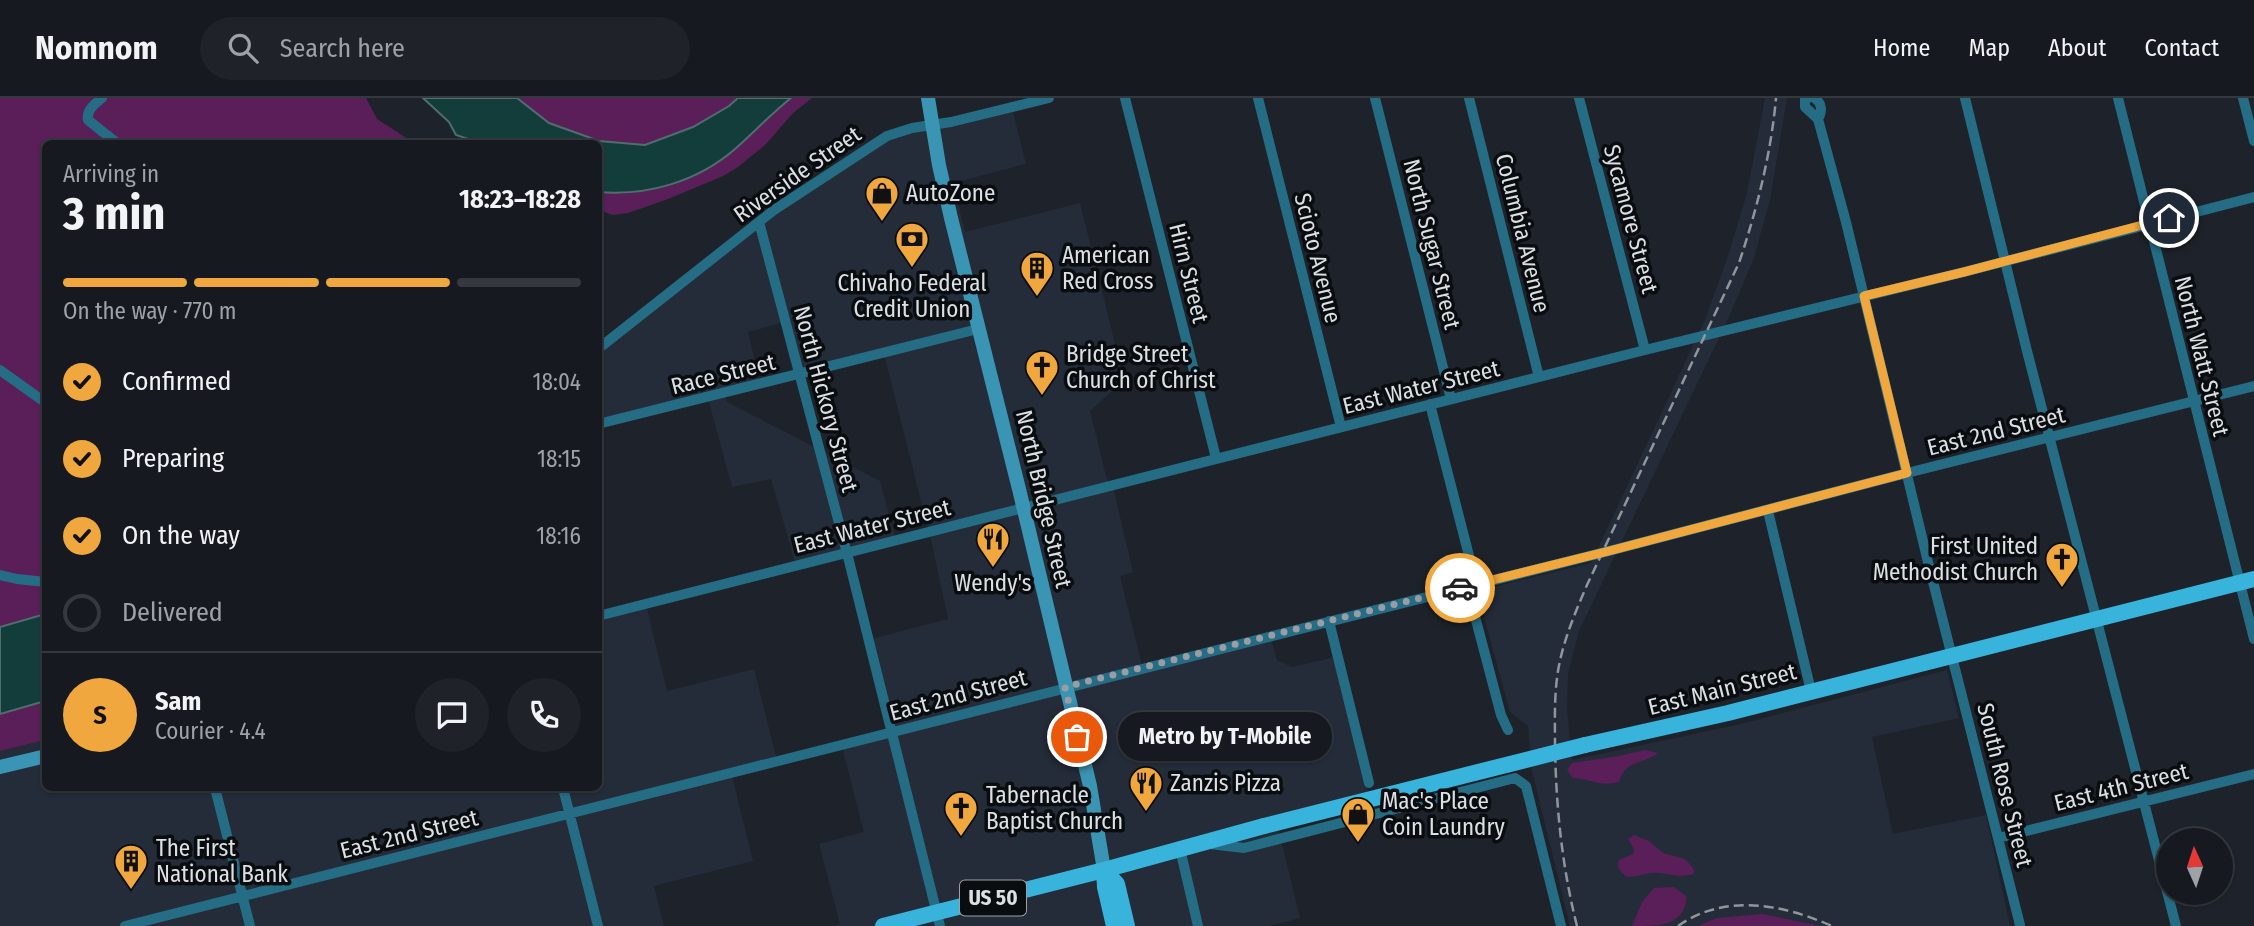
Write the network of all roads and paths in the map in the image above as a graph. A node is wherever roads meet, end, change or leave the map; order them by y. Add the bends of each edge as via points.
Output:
1 (102, 98) edge
2 (928, 98) edge
3 (1049, 98) edge
4 (1125, 98) edge
5 (1258, 98) edge
6 (1375, 98) edge
7 (1469, 98) edge
8 (1579, 98) edge
9 (1808, 98) edge
10 (1814, 98) edge
11 (1965, 98) edge
12 (2118, 98) edge
13 (2243, 98) edge
14 (1818, 120) junction
15 (932, 125) junction
16 (113, 140) edge
17 (2254, 141) edge
18 (2254, 197) edge
19 (759, 222) junction
20 (2149, 223) junction
21 (2006, 261) junction
22 (1864, 296) junction
23 (978, 329) junction
24 (602, 346) edge
25 (1645, 350) junction
26 (0, 370) edge
27 (799, 375) junction
28 (1539, 377) junction
29 (2254, 386) edge
30 (1451, 399) junction
31 (42, 400) edge
32 (2194, 401) junction
33 (1430, 404) junction
34 (602, 424) edge
35 (1341, 427) junction
36 (2049, 437) junction
37 (1216, 458) junction
38 (1907, 473) junction
39 (1024, 508) junction
40 (1768, 510) junction
41 (846, 553) junction
42 (0, 575) edge
43 (2247, 581) edge
44 (42, 582) edge
45 (1471, 585) junction
46 (602, 615) edge
47 (2096, 619) junction
48 (1329, 621) junction
49 (2254, 639) edge
50 (1954, 655) junction
51 (1065, 687) junction
52 (1811, 691) junction
53 (1508, 730) dead end
54 (891, 733) junction
55 (42, 756) edge
56 (0, 767) edge
57 (2254, 774) edge
58 (1369, 783) dead end
59 (216, 791) edge
60 (564, 791) edge
61 (2145, 801) junction
62 (570, 813) junction
63 (1998, 838) junction
64 (1201, 844) junction
65 (1180, 849) junction
66 (1104, 870) junction
67 (242, 896) junction
68 (939, 919) edge
69 (2020, 925) edge
70 (125, 926) edge
71 (250, 926) edge
72 (598, 926) edge
73 (883, 926) edge
74 (1114, 926) edge
75 (1127, 926) edge
76 (1198, 926) edge
77 (1561, 926) edge
78 (2176, 926) edge

1 - 16 street via 87,114 88,120
2 - 15 main road, North Bridge Street
3 - 15 street, Riverside Street
4 - 37 street, Hirn Street
5 - 35 street, Scioto Avenue
6 - 30 street, North Sugar Street
7 - 28 street, Columbia Avenue
8 - 25 street, Sycamore Street
9 - 14 street via 1805,107
10 - 14 street via 1822,111
11 - 21 street
12 - 20 street, North Watt Street
13 - 17 street
14 - 22 street, South Rose Street
15 - 19 street, Riverside Street via 887,136
15 - 23 main road, North Bridge Street
18 - 20 street, East Water Street
19 - 24 street, Riverside Street
19 - 27 street, North Hickory Street
20 - 21 street, East Water Street
20 - 32 street, North Watt Street
21 - 22 street, East Water Street
21 - 36 street
22 - 25 street, East Water Street
22 - 38 street, South Rose Street
23 - 27 street, Race Street
23 - 39 main road, North Bridge Street
25 - 28 street, East Water Street
26 - 31 street
27 - 34 street, Race Street
27 - 41 street, North Hickory Street
28 - 30 street, East Water Street
29 - 32 street, East 2nd Street
30 - 33 street, East Water Street
32 - 36 street, East 2nd Street
32 - 43 street, North Watt Street
33 - 35 street, East Water Street
33 - 45 street
35 - 37 street, East Water Street
36 - 38 street, East 2nd Street
36 - 47 street
37 - 39 street, East Water Street
38 - 40 street, East 2nd Street
38 - 50 street, South Rose Street
39 - 41 street, East Water Street
39 - 51 main road, North Bridge Street
40 - 45 street, East 2nd Street
40 - 52 street
41 - 46 street, East Water Street
41 - 54 street, North Hickory Street
42 - 44 street
43 - 47 main road, East Main Street
43 - 49 street, North Watt Street
45 - 48 street, East 2nd Street
45 - 53 street
47 - 50 main road, East Main Street
47 - 61 street
48 - 51 street, East 2nd Street
48 - 58 street
50 - 52 main road, East Main Street
50 - 63 street, South Rose Street
51 - 54 street, East 2nd Street
51 - 66 main road, North Bridge Street via 1090,786
52 - 64 main road, East Main Street, bridge
54 - 62 street, East 2nd Street
54 - 68 street, North Hickory Street
55 - 56 main road
57 - 61 street, East 4th Street
59 - 67 street
60 - 62 street
61 - 63 street, East 4th Street
61 - 78 street
62 - 67 street, East 2nd Street
62 - 72 street
63 - 69 street, South Rose Street
64 - 65 main road, East Main Street
64 - 77 street, East Main Street via 1244,848 1520,780 1526,786
65 - 66 main road, East Main Street
65 - 76 street
66 - 68 main road, East Main Street / US 50
66 - 74 main road
66 - 75 main road via 1117,884
67 - 70 street, East 2nd Street
67 - 71 street
68 - 73 main road, East Main Street / US 50

